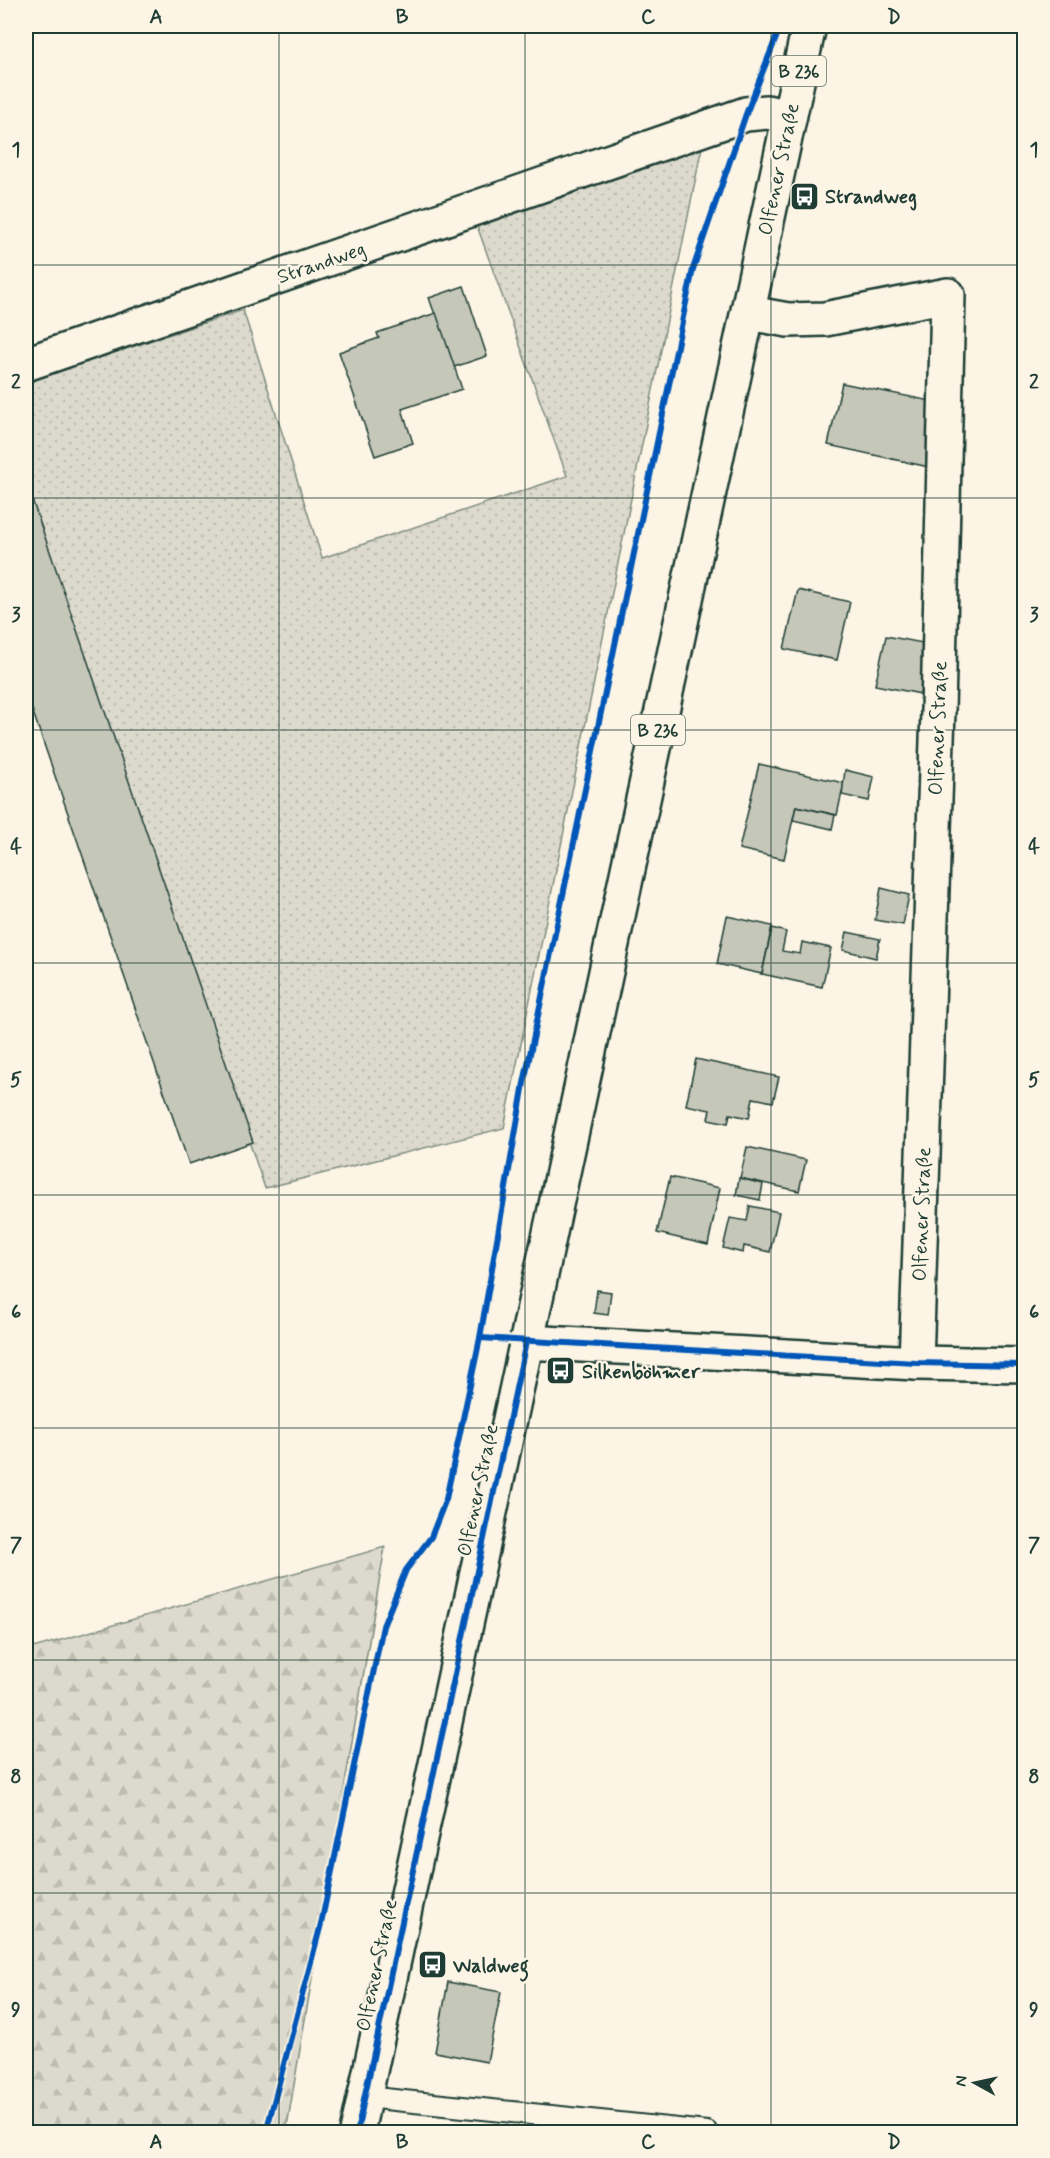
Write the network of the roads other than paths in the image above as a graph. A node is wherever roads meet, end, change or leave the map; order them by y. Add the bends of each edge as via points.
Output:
1 (809, 26) edge
2 (789, 117) junction
3 (749, 313) junction
4 (27, 361) edge
5 (526, 1342) junction
6 (916, 1363) junction
7 (1024, 1365) edge
8 (365, 2097) junction
9 (357, 2133) edge
10 (707, 2133) edge

1 - 2 street, Olfener Straße / B 236
2 - 3 street, Olfener Straße / B 236
2 - 4 street, Strandweg via 767,112 746,114
3 - 5 street, Olfener Straße / B 236
3 - 6 street, Olfener Straße via 789,320 825,319 948,295
5 - 6 street
5 - 8 street, Olfener Straße / B 236
6 - 7 street
8 - 9 street, Olfener Straße / B 236
8 - 10 lane

